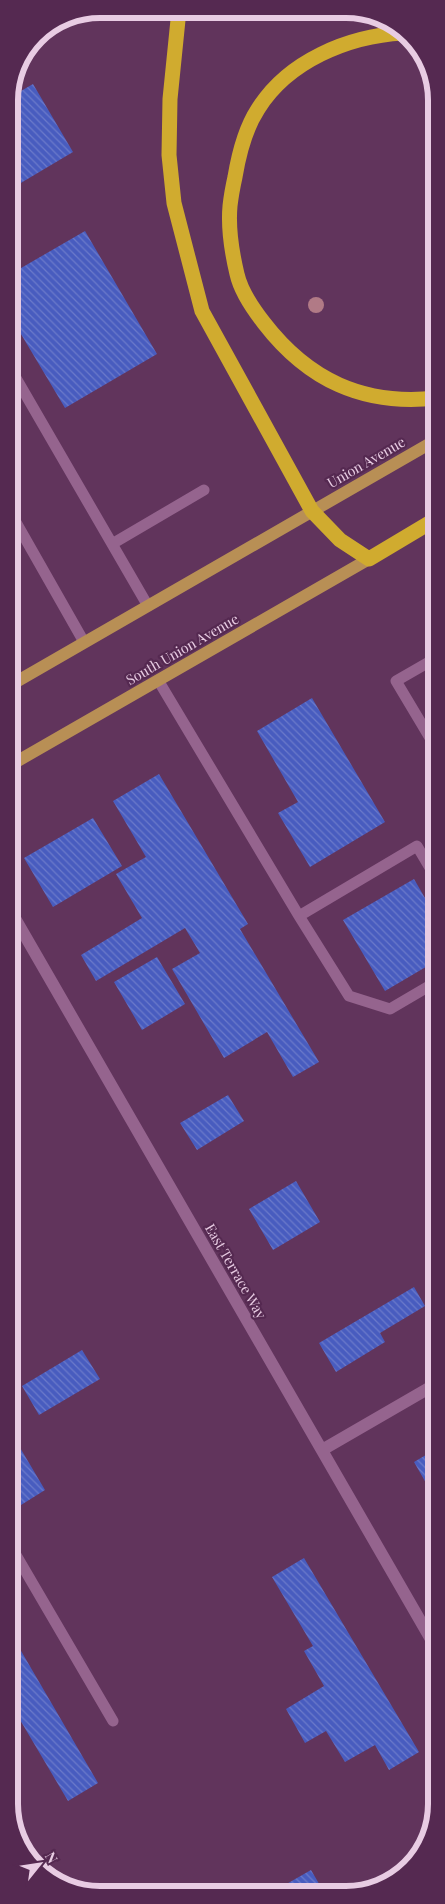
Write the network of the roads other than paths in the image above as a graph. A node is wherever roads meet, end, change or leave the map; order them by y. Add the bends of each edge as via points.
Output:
1 (178, 18) edge
2 (395, 34) edge
3 (18, 382) edge
4 (428, 398) edge
5 (428, 445) edge
6 (204, 490) dead end
7 (312, 511) junction
8 (428, 524) edge
9 (18, 526) edge
10 (112, 544) junction
11 (369, 558) junction
12 (148, 606) junction
13 (84, 642) junction
14 (428, 664) edge
15 (158, 680) junction
16 (18, 681) edge
17 (428, 734) edge
18 (18, 761) edge
19 (428, 864) edge
20 (299, 916) junction
21 (18, 924) edge
22 (427, 987) edge
23 (427, 1389) edge
24 (322, 1450) junction
25 (18, 1557) edge
26 (427, 1633) edge
27 (113, 1721) dead end

1 - 7 highway via 170,99 169,155 174,203 202,311
2 - 4 highway via 362,38 336,47 283,79 272,90 257,109 239,155 230,207 230,232 237,276 252,308 274,336 303,364 332,383 359,394
3 - 10 lane
5 - 7 main road, Union Avenue
6 - 10 lane
7 - 11 highway via 340,540
7 - 12 main road
8 - 11 highway
9 - 13 lane
10 - 12 lane
11 - 15 main road, South Union Avenue
12 - 13 main road
13 - 16 main road
14 - 17 lane via 396,681
15 - 18 main road, South Union Avenue
15 - 20 lane
19 - 20 lane via 416,846
20 - 22 lane via 349,996 390,1009
21 - 24 street, East Terrace Way
23 - 24 street
24 - 26 street, East Terrace Way
25 - 27 lane

